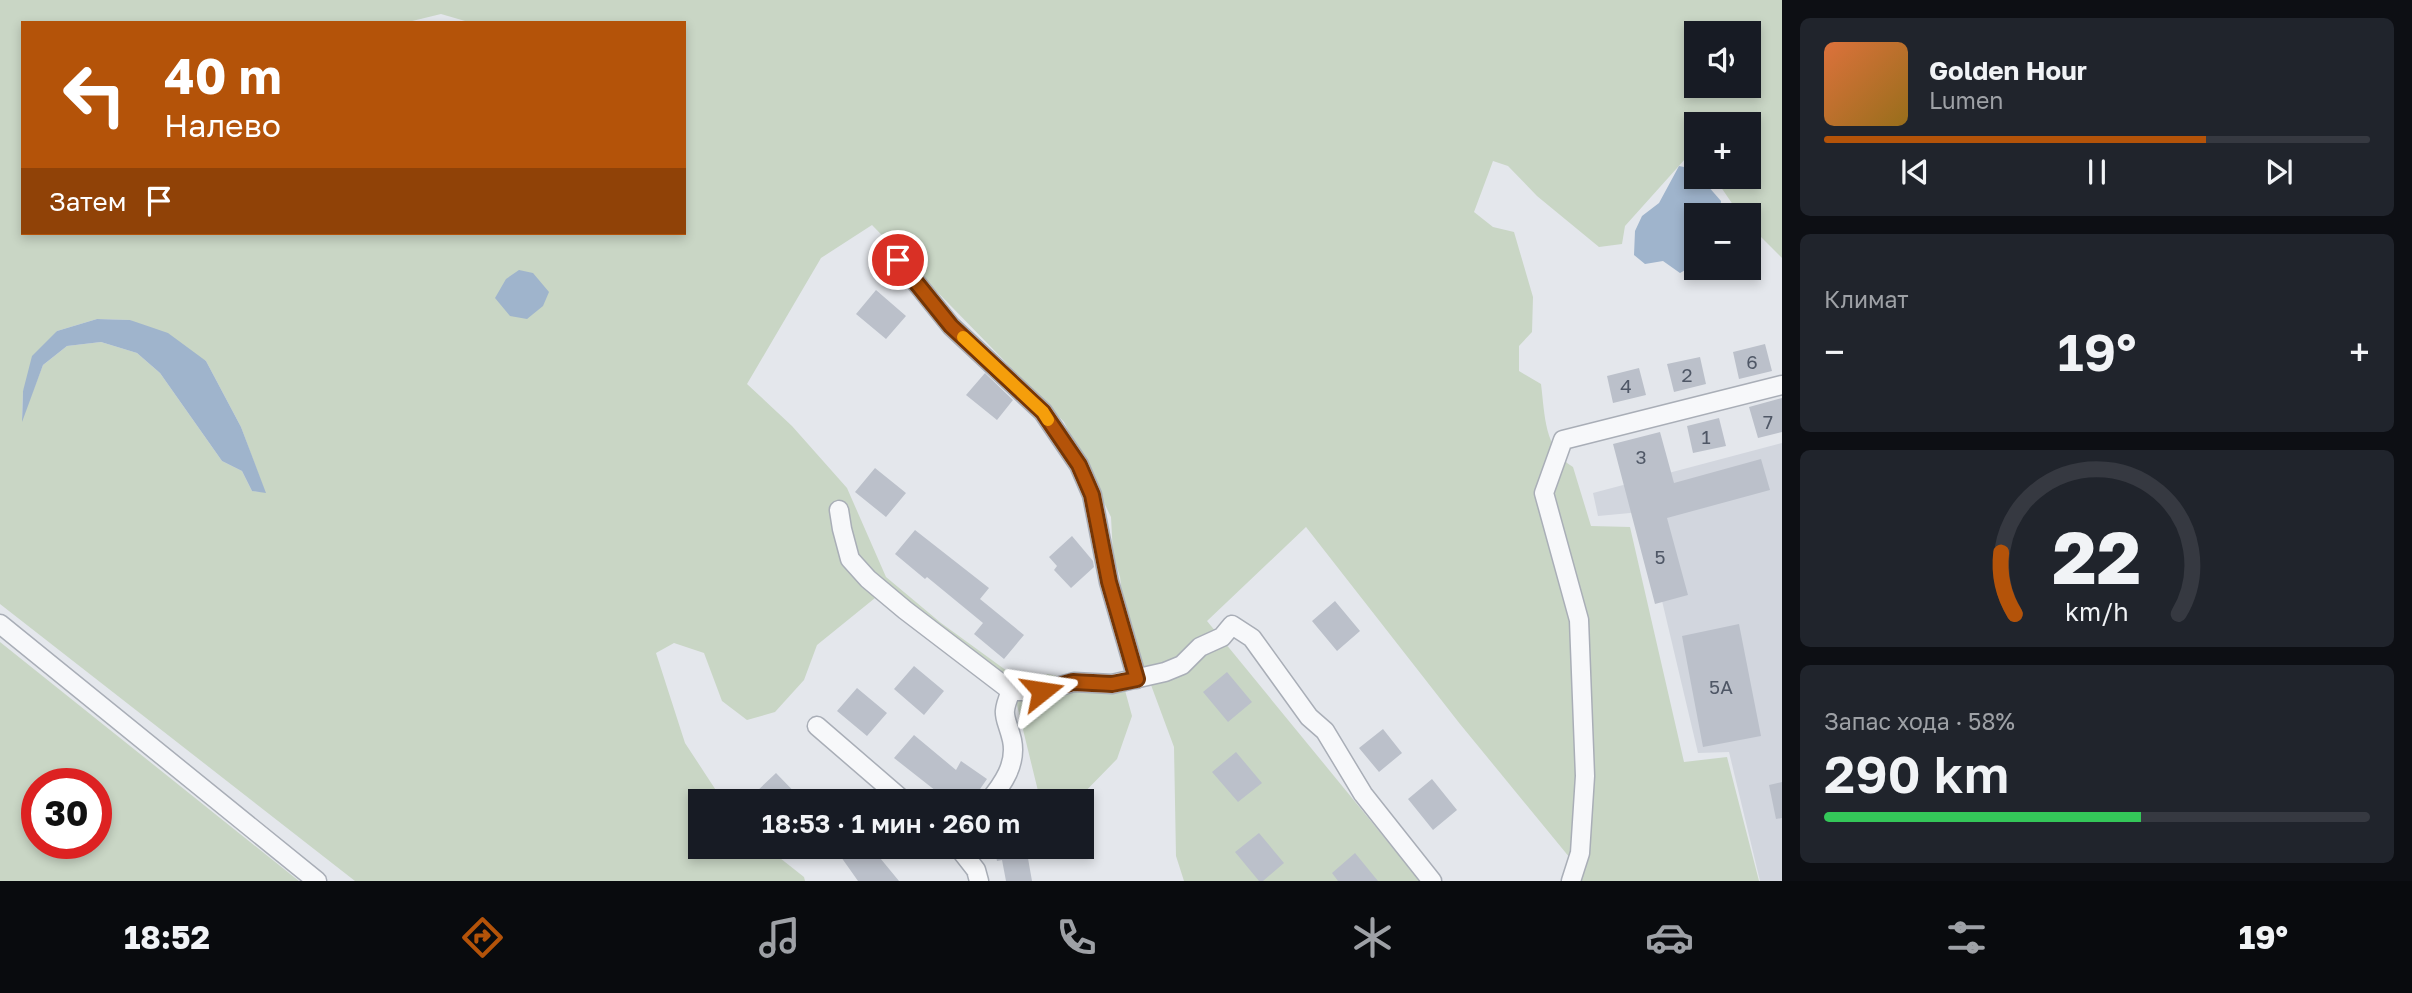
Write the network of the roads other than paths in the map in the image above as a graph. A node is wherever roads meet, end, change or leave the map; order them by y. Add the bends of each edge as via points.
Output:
1 (898, 260) dead end
2 (1782, 384) edge
3 (839, 510) dead end
4 (0, 624) edge
5 (1137, 679) junction
6 (1011, 691) junction
7 (817, 726) dead end
8 (890, 789) edge
9 (998, 789) edge
10 (967, 859) edge
11 (317, 881) edge
12 (979, 881) edge
13 (1432, 881) edge
14 (1571, 881) edge

1 - 5 street via 951,326 1043,412 1079,465 1092,495 1109,582
2 - 14 street via 1563,440 1544,493 1579,620 1585,776 1580,853
3 - 6 street via 850,559 868,579
4 - 11 street
5 - 6 street
5 - 13 street via 1182,665 1232,625 1252,638 1309,717 1325,731 1363,794
6 - 9 street via 1003,710 1013,743 1011,765
7 - 8 street
10 - 12 street

